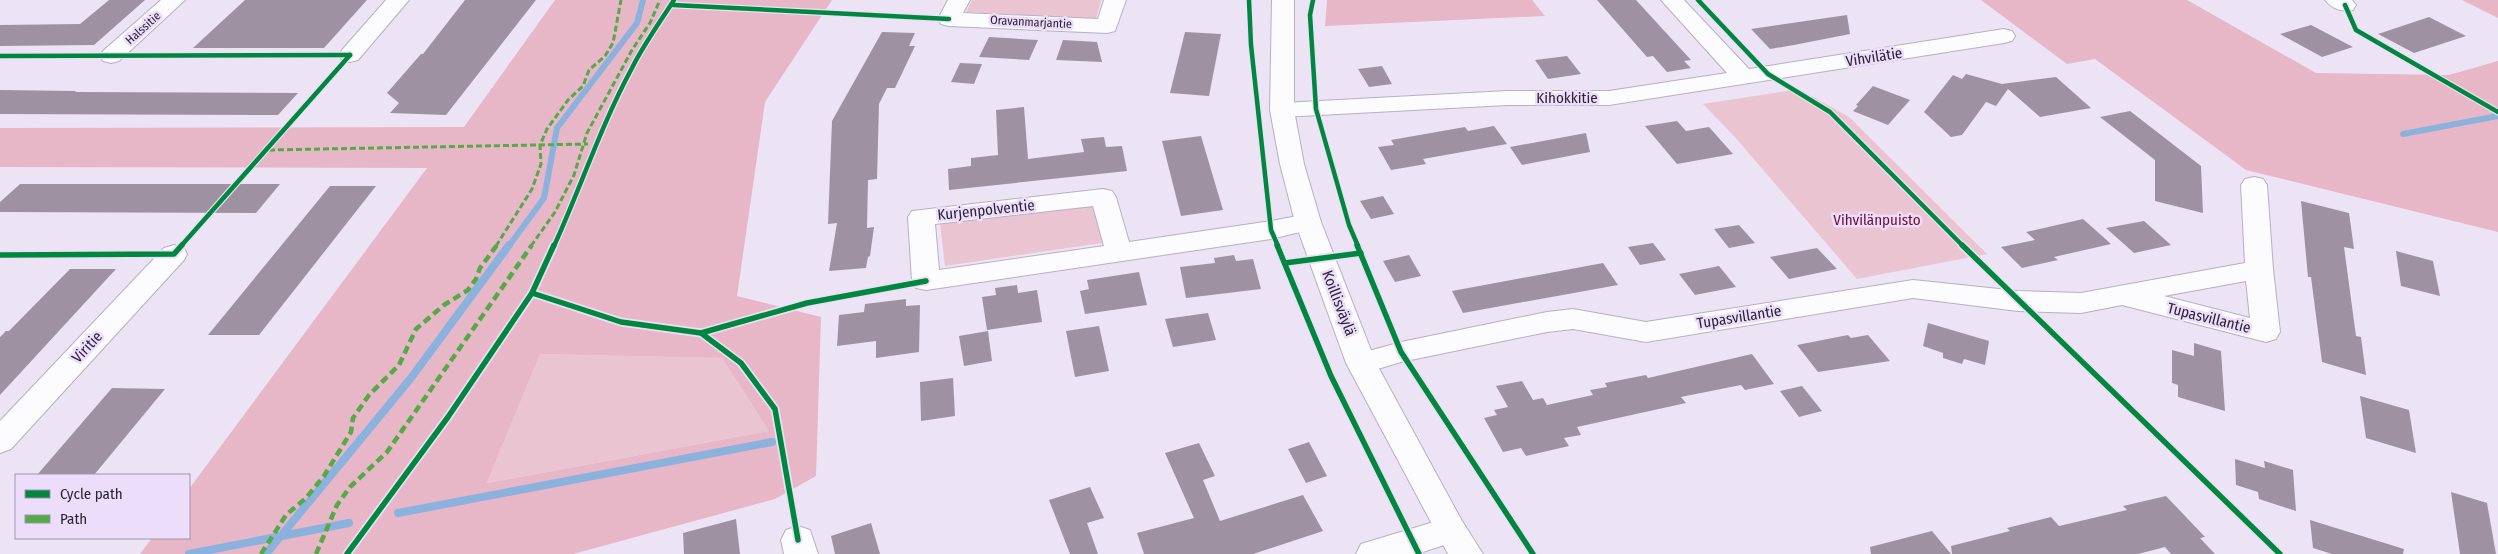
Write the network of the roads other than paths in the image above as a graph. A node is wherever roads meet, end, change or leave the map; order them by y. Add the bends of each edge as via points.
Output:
1 (174, 0) edge
2 (398, 0) edge
3 (959, 0) edge
4 (1115, 0) edge
5 (1282, 0) edge
6 (1672, 0) edge
7 (2004, 36) dead end
8 (350, 55) dead end
9 (111, 56) dead end
10 (1745, 78) junction
11 (1282, 110) junction
12 (2254, 185) dead end
13 (1308, 222) junction
14 (1119, 253) junction
15 (174, 254) dead end
16 (2259, 269) junction
17 (2120, 295) junction
18 (1362, 363) junction
19 (0, 441) edge
20 (1458, 542) edge
21 (1372, 554) edge

1 - 9 street, Halssitie
2 - 8 street
3 - 4 street, Oravanmarjantie via 949,19 1107,26
5 - 11 street, Koillisväylä
6 - 10 street
7 - 10 street, Vihvilätie
10 - 11 street, Kihokkitie via 1609,98 1507,98
11 - 13 street, Koillisväylä
12 - 16 street, Tupasvillantie
13 - 14 street, Kurjenpolventie
13 - 18 street, Koillisväylä
14 - 14 street, Kurjenpolventie via 1103,197 921,217 926,281
15 - 19 street, Viritie
16 - 17 street, Tupasvillantie
16 - 17 street, Tupasvillantie via 2266,332
17 - 18 street, Tupasvillantie via 2081,303 1913,289 1646,332 1573,319 1401,352
18 - 20 street, Koillisväylä
20 - 21 street

